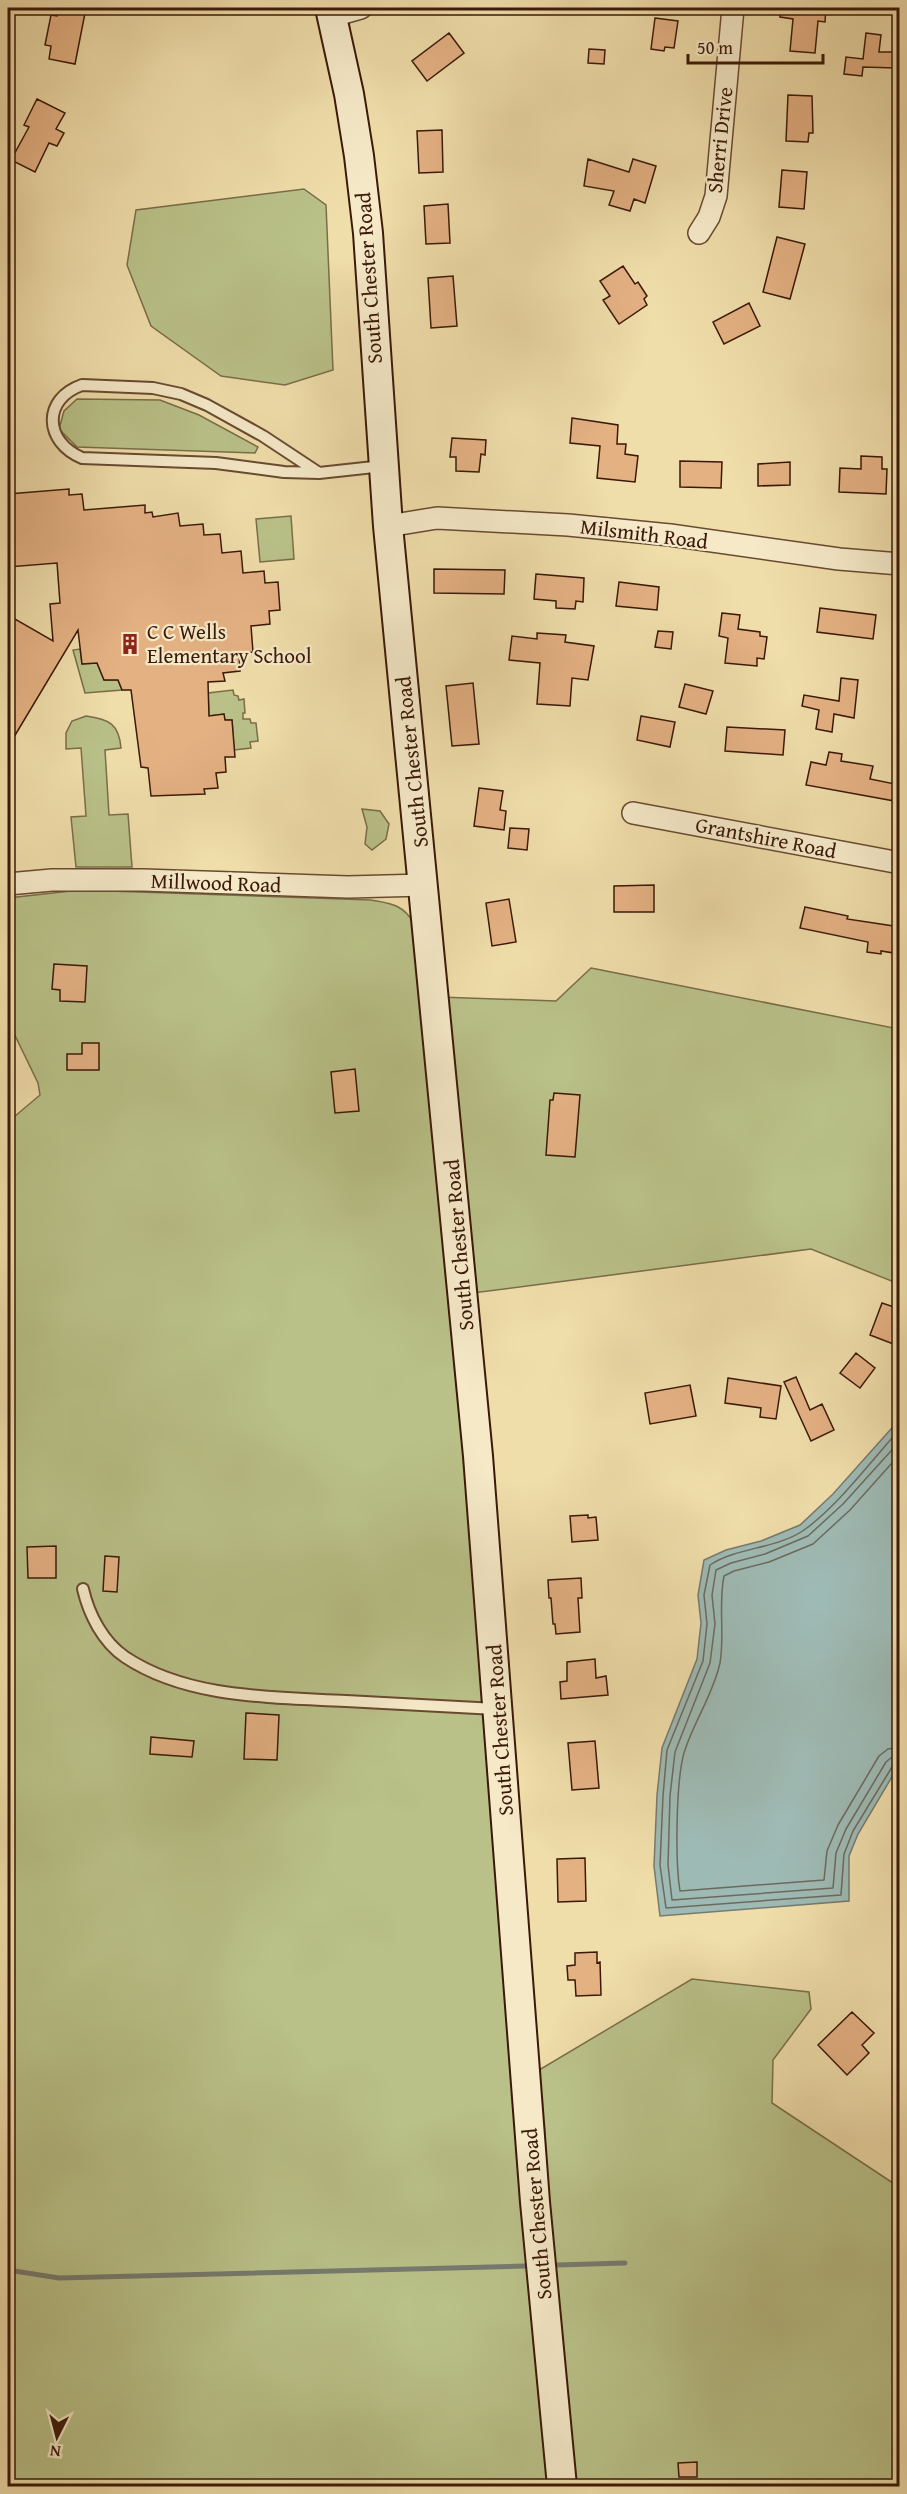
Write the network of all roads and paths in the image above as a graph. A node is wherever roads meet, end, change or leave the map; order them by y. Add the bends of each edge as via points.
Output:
1 (361, 8) edge
2 (733, 8) edge
3 (332, 12) edge
4 (699, 233) dead end
5 (383, 466) junction
6 (319, 473) junction
7 (388, 526) junction
8 (900, 564) edge
9 (633, 813) dead end
10 (900, 863) edge
11 (8, 884) edge
12 (424, 885) junction
13 (83, 1589) dead end
14 (499, 1709) junction
15 (562, 2487) edge

1 - 3 street
2 - 4 street, Sherri Drive via 716,196
3 - 5 street, South Chester Road via 359,156 368,233
5 - 6 lane
5 - 7 street, South Chester Road
6 - 6 lane via 216,463 82,458 60,444 52,420 61,397 82,385 153,388 207,405
7 - 8 street, Milsmith Road via 437,518 568,525
7 - 12 street, South Chester Road
9 - 10 street, Grantshire Road
11 - 12 street, Millwood Road via 143,880 348,887
12 - 14 street, South Chester Road
13 - 14 lane via 92,1617 123,1656 198,1686 238,1694
14 - 15 street, South Chester Road via 535,2202

